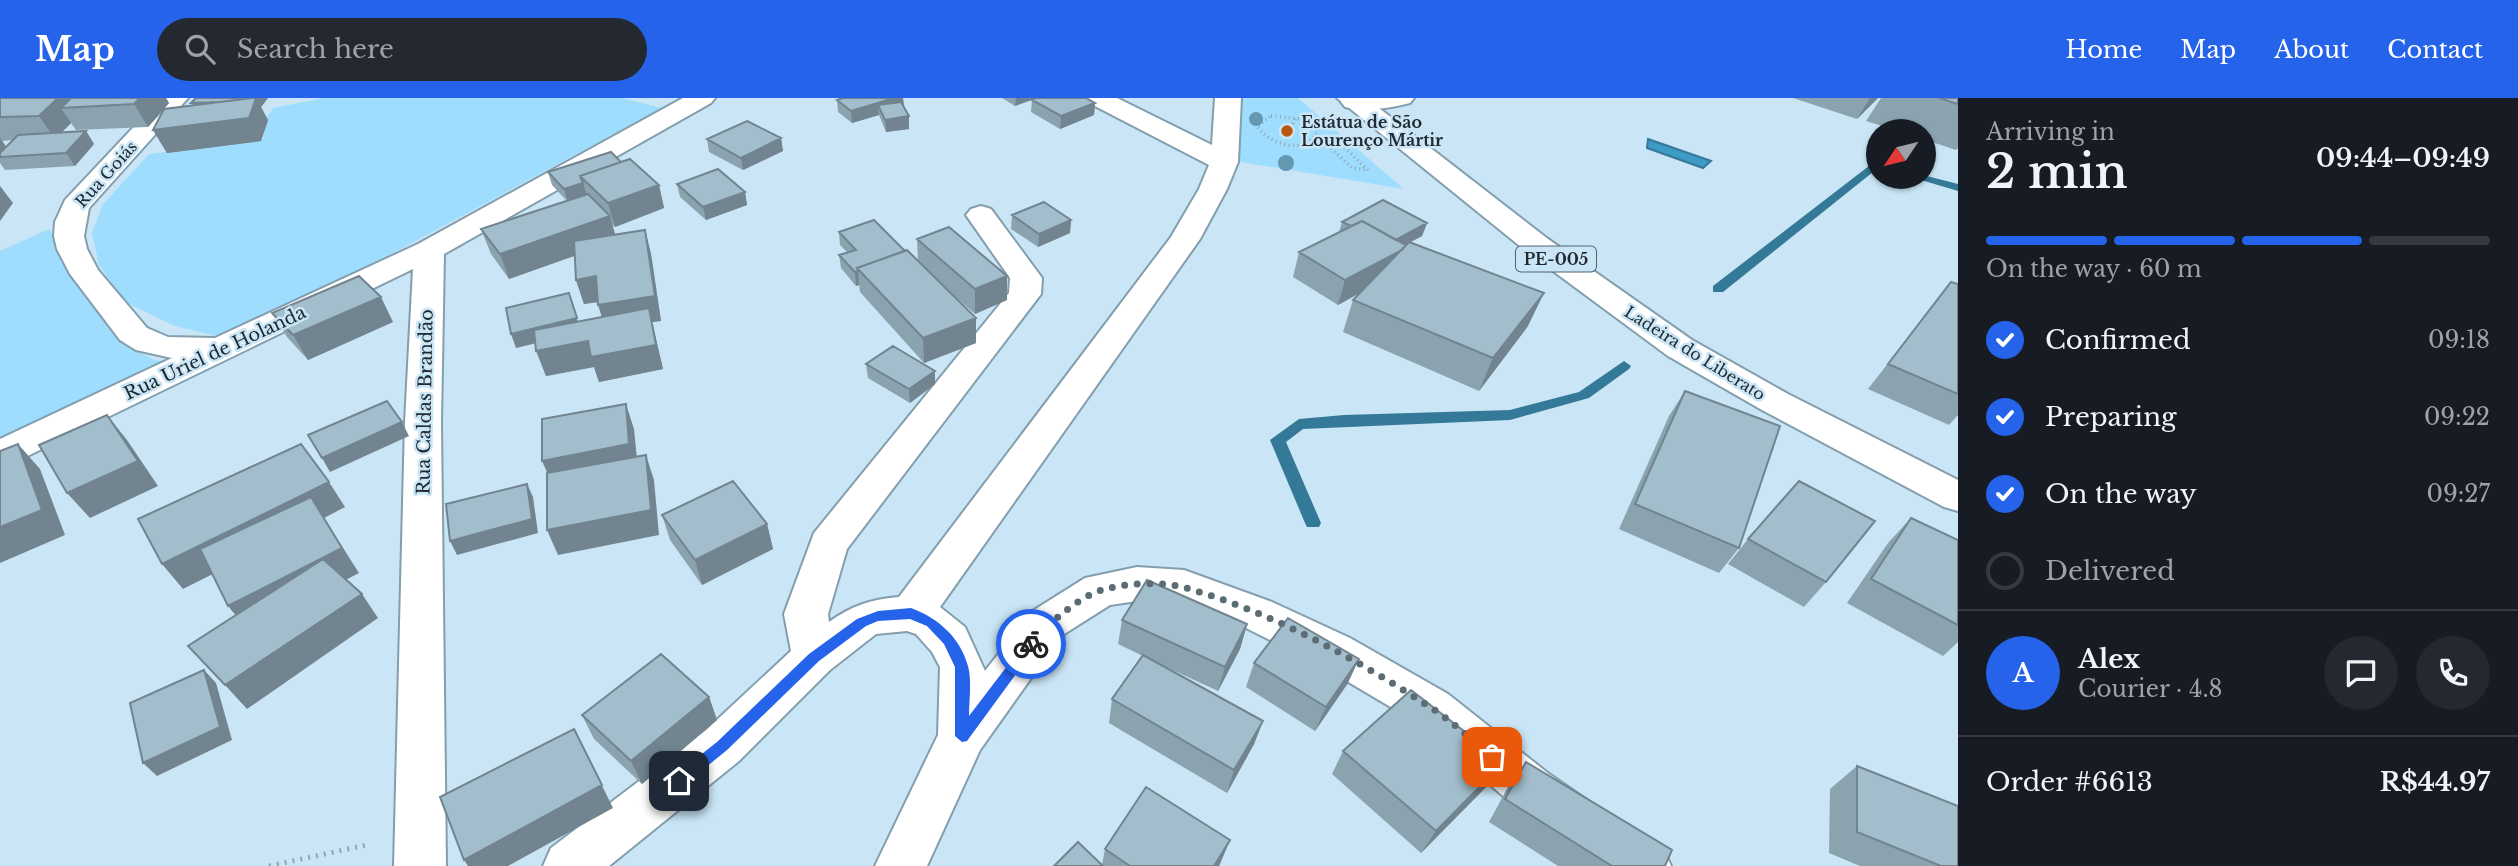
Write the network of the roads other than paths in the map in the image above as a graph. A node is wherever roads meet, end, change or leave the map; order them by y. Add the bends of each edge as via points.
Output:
1 (176, 98) edge
2 (702, 98) edge
3 (1098, 98) edge
4 (1228, 98) edge
5 (1401, 98) edge
6 (1352, 100) edge
7 (1224, 162) junction
8 (981, 215) dead end
9 (429, 250) junction
10 (225, 349) junction
11 (0, 454) edge
12 (1958, 497) edge
13 (911, 613) junction
14 (814, 657) junction
15 (962, 736) junction
16 (419, 850) edge
17 (569, 866) edge
18 (901, 866) edge
19 (1645, 866) edge

1 - 10 street, Rua Goiás via 75,206 68,220 68,236 76,262 136,337 183,349
2 - 9 street
3 - 7 street
4 - 7 street
5 - 6 street
6 - 12 street, Ladeira do Liberato / PE-005 via 1641,322 1775,402
7 - 13 street via 1185,239
8 - 14 street via 1026,278 1025,294 828,544 806,614
9 - 10 street, Rua Uriel de Holanda
9 - 16 street, Rua Caldas Brandão
10 - 11 street, Rua Uriel de Holanda
13 - 14 street via 862,622
13 - 15 street via 931,622 949,640 962,667
14 - 17 street via 722,746
15 - 18 street
15 - 19 street via 1046,624 1100,590 1137,584 1184,587 1257,614 1334,651 1432,708 1532,790

